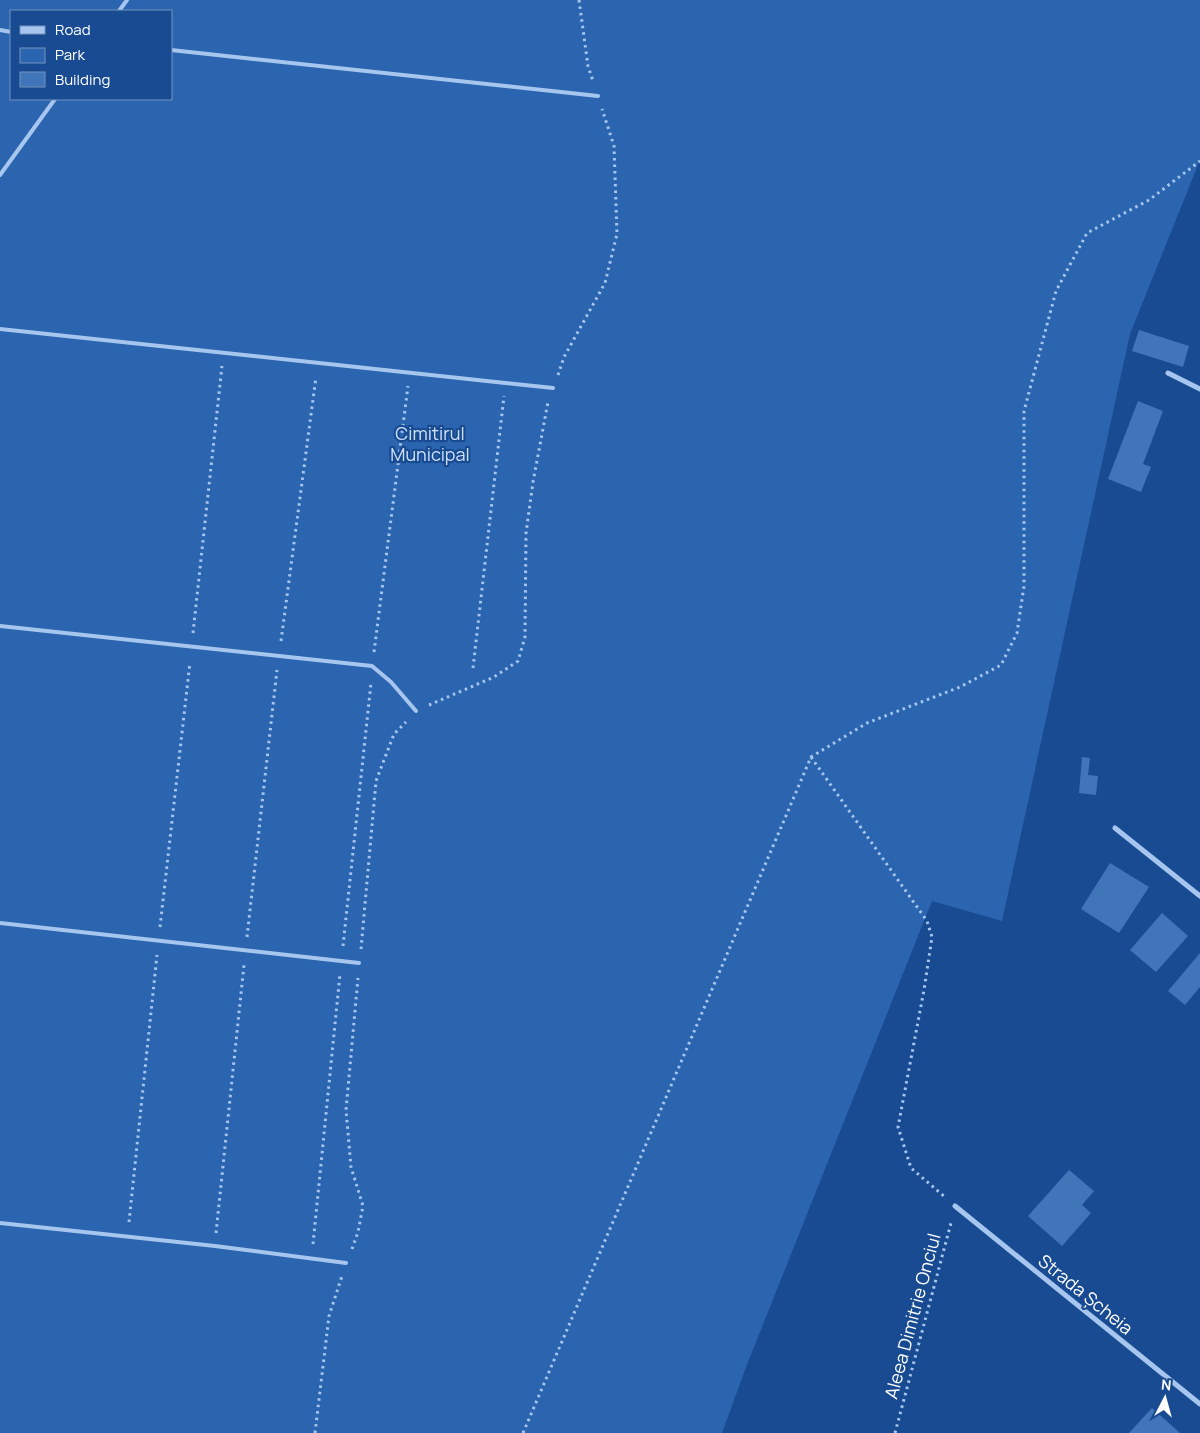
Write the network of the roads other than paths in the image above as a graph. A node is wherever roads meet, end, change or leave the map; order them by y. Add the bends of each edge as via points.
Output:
1 (172, 50) edge
2 (598, 96) road end
3 (54, 100) edge
4 (0, 175) edge
5 (0, 329) edge
6 (1168, 373) dead end
7 (553, 388) road end
8 (1200, 389) edge
9 (0, 626) edge
10 (416, 711) road end
11 (1115, 828) dead end
12 (1200, 896) edge
13 (0, 923) edge
14 (360, 964) road end
15 (955, 1206) road end
16 (0, 1223) edge
17 (346, 1263) road end
18 (1200, 1404) edge

1 - 2 lane
3 - 4 lane
5 - 7 lane
6 - 8 street
9 - 10 lane via 372,666
11 - 12 street
13 - 14 lane
15 - 18 street, Strada Șcheia
16 - 17 lane

